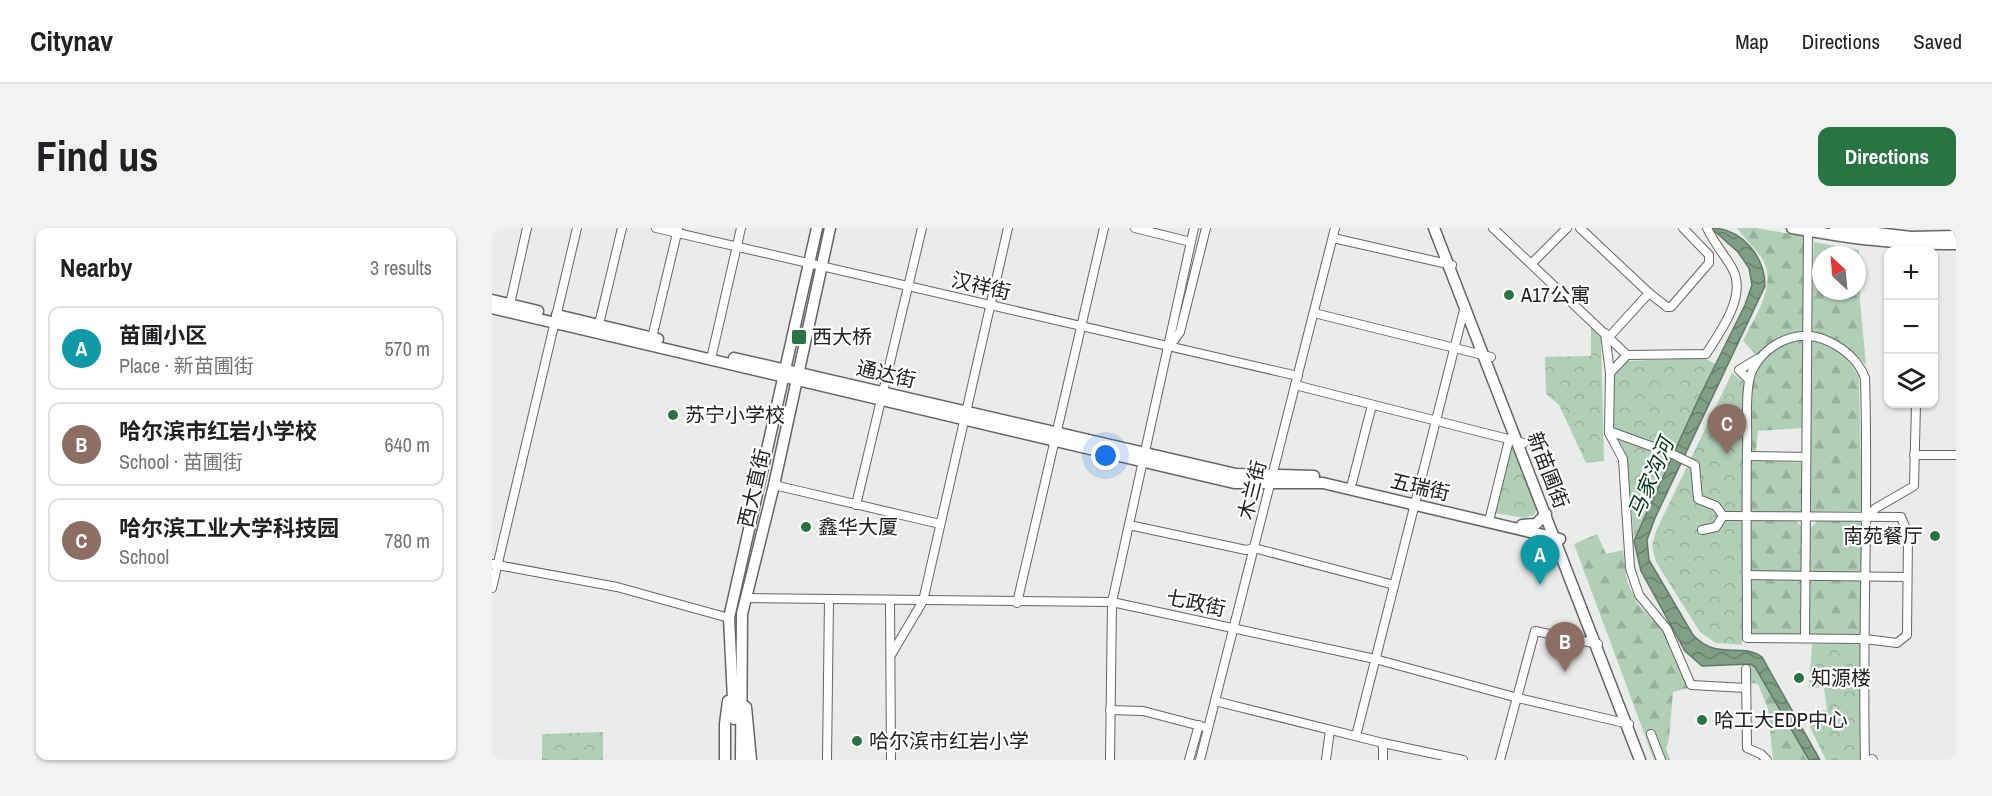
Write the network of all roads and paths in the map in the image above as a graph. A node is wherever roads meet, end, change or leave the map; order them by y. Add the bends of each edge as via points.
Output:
1 (527, 228) edge
2 (578, 228) edge
3 (622, 228) edge
4 (656, 228) edge
5 (741, 228) edge
6 (817, 228) edge
7 (830, 228) edge
8 (922, 228) edge
9 (1008, 228) edge
10 (1104, 228) edge
11 (1135, 228) edge
12 (1190, 228) edge
13 (1194, 228) edge
14 (1199, 228) edge
15 (1206, 228) edge
16 (1335, 228) edge
17 (1434, 228) edge
18 (1440, 228) edge
19 (1567, 228) edge
20 (1580, 228) edge
21 (1683, 228) edge
22 (1707, 228) edge
23 (1792, 228) edge
24 (1835, 228) edge
25 (678, 230) edge
26 (1500, 230) edge
27 (1808, 231) junction
28 (1956, 236) edge
29 (1333, 238) junction
30 (1187, 241) junction
31 (1956, 244) edge
32 (1906, 246) edge
33 (1929, 246) edge
34 (737, 247) junction
35 (809, 263) junction
36 (1531, 264) junction
37 (1452, 265) junction
38 (821, 266) junction
39 (908, 286) junction
40 (1649, 293) junction
41 (492, 300) edge
42 (1466, 303) junction
43 (510, 304) junction
44 (991, 305) junction
45 (492, 308) edge
46 (1314, 313) junction
47 (555, 318) junction
48 (599, 324) junction
49 (1081, 326) junction
50 (1607, 335) junction
51 (1806, 335) junction
52 (651, 341) junction
53 (1170, 346) junction
54 (1455, 347) junction
55 (1627, 355) junction
56 (711, 356) junction
57 (1488, 356) junction
58 (1760, 357) junction
59 (1610, 373) junction
60 (783, 374) junction
61 (1298, 375) junction
62 (796, 377) junction
63 (1749, 380) junction
64 (1295, 385) junction
65 (882, 396) junction
66 (1372, 405) junction
67 (1916, 408) edge
68 (965, 415) junction
69 (1436, 421) junction
70 (1609, 431) junction
71 (1055, 437) junction
72 (1517, 442) junction
73 (1914, 455) junction
74 (1956, 455) edge
75 (1747, 456) junction
76 (1806, 457) junction
77 (1145, 458) junction
78 (1271, 479) junction
79 (1352, 483) junction
80 (774, 485) junction
81 (1416, 501) junction
82 (856, 505) junction
83 (1546, 514) junction
84 (1723, 516) junction
85 (1746, 516) junction
86 (1490, 517) junction
87 (1806, 517) junction
88 (1866, 517) junction
89 (940, 524) junction
90 (1129, 525) junction
91 (1702, 530) dead end
92 (1558, 538) junction
93 (1254, 548) junction
94 (495, 564) edge
95 (1747, 576) junction
96 (1806, 577) junction
97 (1865, 577) junction
98 (1907, 577) junction
99 (1394, 585) junction
100 (492, 588) edge
101 (746, 598) junction
102 (829, 600) junction
103 (891, 601) junction
104 (922, 601) junction
105 (1112, 602) junction
106 (1017, 603) junction
107 (729, 618) junction
108 (1234, 628) junction
109 (1805, 638) junction
110 (1865, 639) junction
111 (1597, 643) junction
112 (891, 655) junction
113 (1376, 659) junction
114 (1746, 669) dead end
115 (737, 674) junction
116 (1746, 688) junction
117 (1518, 698) junction
118 (1215, 701) junction
119 (1110, 710) junction
120 (737, 724) junction
121 (1627, 724) junction
122 (1198, 725) junction
123 (1208, 728) junction
124 (1330, 730) junction
125 (1651, 734) dead end
126 (1356, 736) junction
127 (1383, 743) junction
128 (725, 760) edge
129 (734, 760) edge
130 (741, 760) edge
131 (751, 760) edge
132 (827, 760) edge
133 (891, 760) edge
134 (1110, 760) edge
135 (1189, 760) edge
136 (1200, 760) edge
137 (1326, 760) edge
138 (1383, 760) edge
139 (1463, 760) edge
140 (1500, 760) edge
141 (1641, 760) edge
142 (1661, 760) edge
143 (1767, 760) edge
144 (1870, 760) edge

1 - 43 street
2 - 47 street
3 - 48 street
4 - 25 street, 汉祥街
5 - 34 street
6 - 35 main road, 西大直街
7 - 38 main road, 西大直街
8 - 39 street
9 - 44 street
10 - 49 street
11 - 30 street
12 - 30 street
13 - 53 street
14 - 53 street
15 - 53 street via 1180,332
16 - 29 street, 木兰街
17 - 37 main road, 新苗圃街
18 - 37 main road, 新苗圃街
19 - 36 street
20 - 40 street
21 - 40 street via 1709,255 1710,263 1671,307
22 - 55 street via 1733,269 1737,284 1731,311 1706,354
23 - 27 main road
24 - 28 main road via 1911,237
25 - 34 street, 汉祥街
25 - 52 street
26 - 36 street
27 - 32 main road
27 - 51 street
29 - 37 street
29 - 46 street, 木兰街
30 - 53 street via 1167,333
31 - 33 main road
34 - 35 street, 汉祥街
34 - 56 street
35 - 38 street, 汉祥街
35 - 60 main road, 西大直街
36 - 50 street
37 - 42 main road, 新苗圃街
38 - 39 street, 汉祥街
38 - 62 main road, 西大直街
39 - 44 street, 汉祥街
39 - 65 street
40 - 50 street
41 - 43 main road, 通达街
42 - 54 street
42 - 57 main road, 新苗圃街
43 - 47 main road, 通达街
44 - 49 street, 汉祥街
44 - 68 street
45 - 47 main road, 通达街
46 - 54 street
46 - 61 street, 木兰街
47 - 48 main road, 通达街
47 - 52 main road, 通达街
47 - 94 street
48 - 52 main road, 通达街
49 - 53 street, 汉祥街
49 - 71 street
50 - 55 street
50 - 59 street
51 - 58 street via 1778,344
51 - 76 street
51 - 88 street via 1841,348 1861,368 1865,378
52 - 56 main road, 通达街
53 - 61 street, 汉祥街
53 - 77 street
54 - 57 street
54 - 69 street
55 - 59 street
56 - 60 main road, 通达街
57 - 72 main road, 新苗圃街
58 - 63 street
58 - 63 street via 1739,370
59 - 70 street
60 - 62 main road, 通达街
60 - 107 main road, 西大直街
61 - 64 street, 木兰街
62 - 65 main road, 通达街
62 - 80 main road, 西大直街
63 - 75 street
64 - 66 street
64 - 78 street, 木兰街
65 - 68 main road, 通达街
65 - 82 street
66 - 69 street
66 - 79 street
67 - 73 street
68 - 71 main road, 通达街
68 - 89 street
69 - 72 street
69 - 81 street
70 - 84 street via 1689,460 1695,465 1698,499 1716,506
70 - 116 street via 1623,459 1630,568 1639,595 1666,629 1690,685
71 - 77 main road, 通达街
71 - 106 street
72 - 83 main road, 新苗圃街
72 - 86 street
72 - 92 main road, 新苗圃街
73 - 74 street
73 - 88 street via 1914,486
75 - 76 street
75 - 85 street
76 - 87 street
77 - 78 main road, 通达街 via 1234,483
77 - 90 street
78 - 79 main road, 五瑞街 via 1309,475
78 - 81 main road, 五瑞街 via 1323,483
78 - 93 street, 木兰街
79 - 81 main road, 五瑞街
80 - 82 street
80 - 101 main road, 西大直街
81 - 86 main road, 五瑞街
81 - 92 main road, 五瑞街
81 - 99 street
82 - 89 street
83 - 86 main road, 五瑞街 via 1532,526
83 - 92 main road, 新苗圃街
84 - 85 street
84 - 91 street via 1716,527
85 - 87 street
85 - 95 street
87 - 88 street
87 - 96 street
88 - 97 street
88 - 98 street via 1901,518 1905,522
89 - 104 street
90 - 93 street via 1246,550
90 - 105 street
92 - 111 main road, 新苗圃街
93 - 99 street
93 - 108 street, 木兰街
94 - 100 street
94 - 107 street via 616,587
95 - 96 street
95 - 109 street via 1747,638
96 - 97 street
96 - 109 street
97 - 98 street
97 - 110 street
98 - 110 street via 1907,635 1897,644
99 - 113 street
101 - 102 street, 七政街
101 - 115 main road, 西大直街
102 - 103 street, 七政街
102 - 132 street
103 - 104 street, 七政街
103 - 112 street
104 - 106 street, 七政街
104 - 112 street
105 - 106 street, 七政街
105 - 108 street, 七政街
105 - 119 street
107 - 115 main road, 西大直街
108 - 113 street, 七政街
108 - 118 street, 木兰街
109 - 110 street
110 - 144 street
111 - 117 street via 1534,631
111 - 121 main road, 新苗圃街
112 - 133 street
113 - 117 street, 七政街
113 - 126 street
114 - 116 street
115 - 120 main road, 西大直街
115 - 128 main road via 725,724
115 - 131 main road
116 - 143 street via 1746,748
117 - 121 street, 七政街
117 - 140 street
118 - 123 street, 木兰街
118 - 124 street
119 - 122 street via 1143,711
119 - 134 street
120 - 129 main road, 西大直街
120 - 130 main road, 西大直街
121 - 141 main road, 新苗圃街
122 - 123 street
122 - 135 street
123 - 136 street, 木兰街
124 - 126 street
124 - 137 street
125 - 142 street
126 - 127 street
127 - 138 street
127 - 139 street

